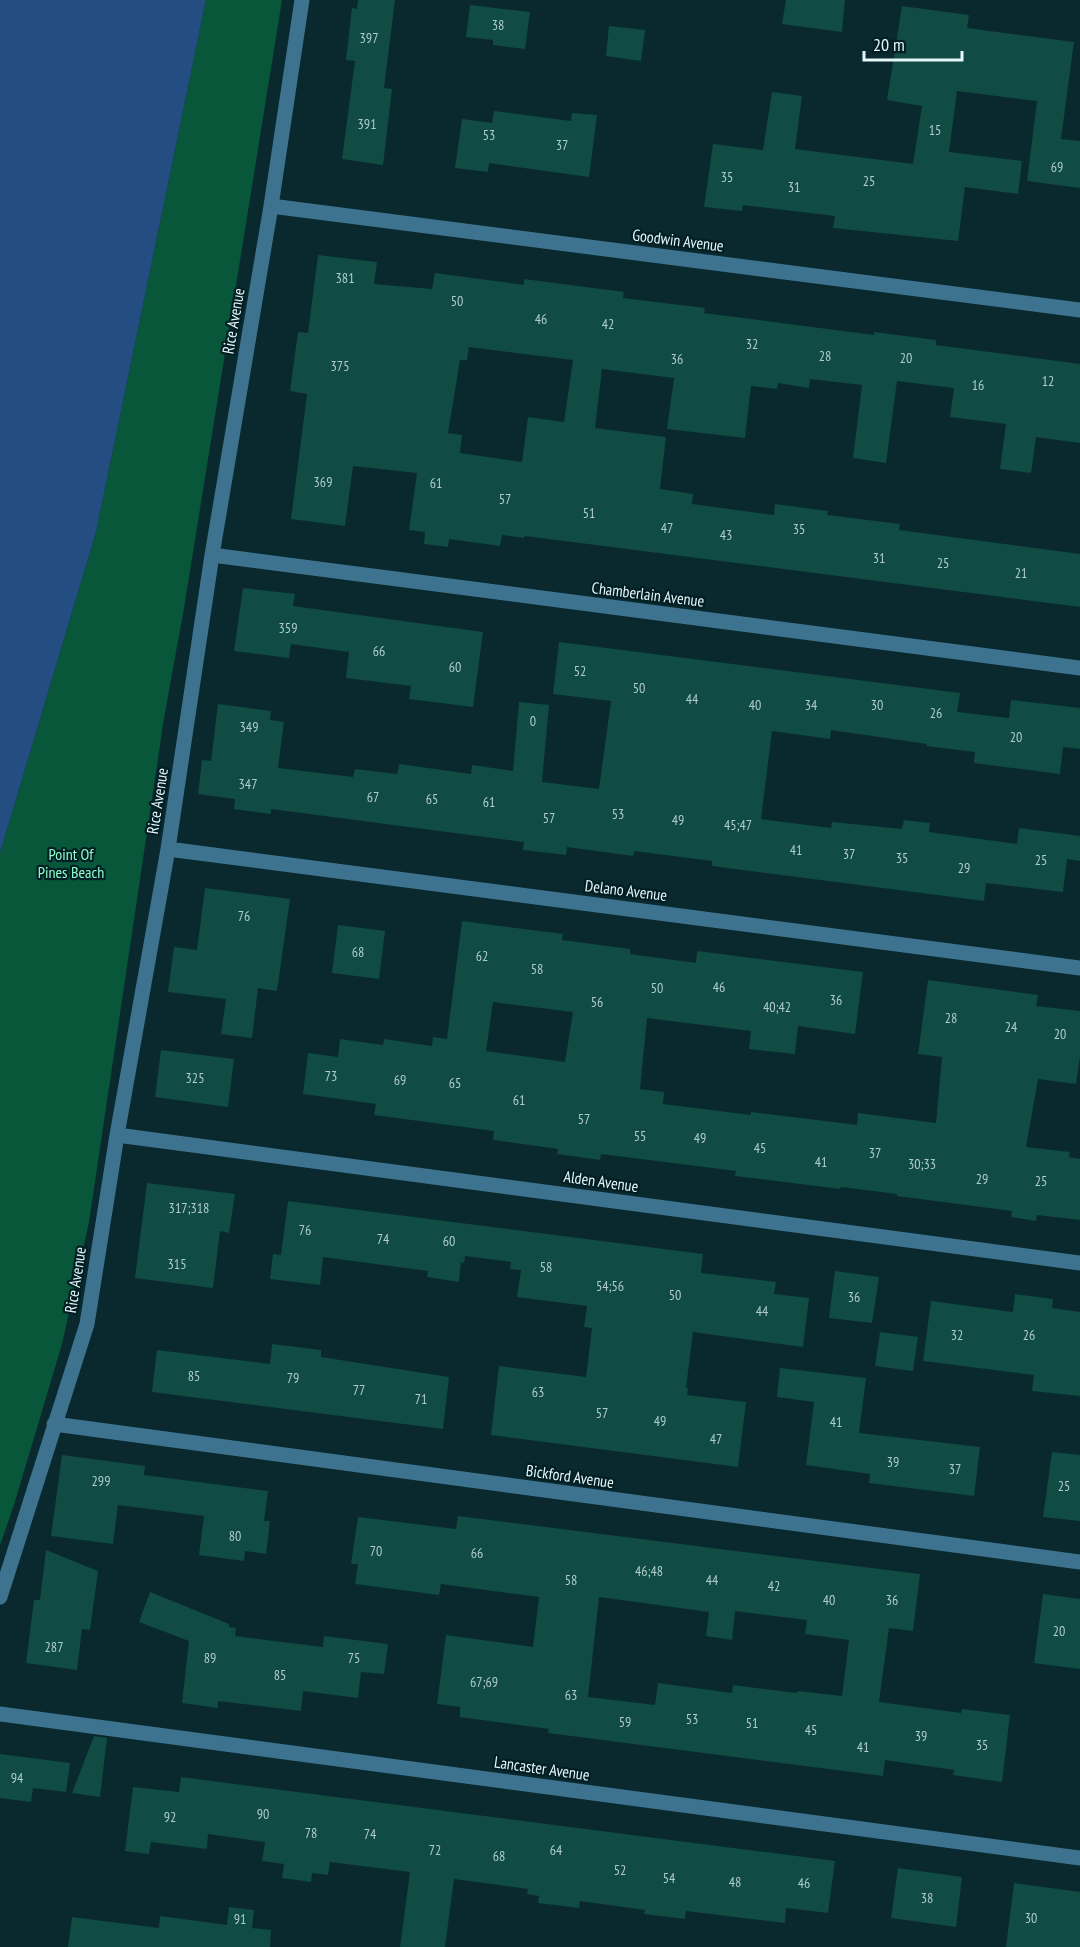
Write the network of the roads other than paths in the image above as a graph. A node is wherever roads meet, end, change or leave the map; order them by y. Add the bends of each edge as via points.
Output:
1 (302, 0) edge
2 (271, 206) junction
3 (1080, 310) edge
4 (212, 555) junction
5 (1080, 668) edge
6 (168, 849) junction
7 (1080, 968) edge
8 (117, 1135) junction
9 (1080, 1263) edge
10 (54, 1425) junction
11 (1080, 1562) edge
12 (0, 1597) edge
13 (0, 1714) edge
14 (1080, 1858) edge

1 - 2 street, Rice Avenue
2 - 3 street, Goodwin Avenue
2 - 4 street, Rice Avenue
4 - 5 street, Chamberlain Avenue
4 - 6 street, Rice Avenue
6 - 7 street, Delano Avenue
6 - 8 street, Rice Avenue
8 - 9 street, Alden Avenue
8 - 10 street, Rice Avenue via 87,1324
10 - 11 street, Bickford Avenue
10 - 12 street, Rice Avenue
13 - 14 street, Lancaster Avenue

